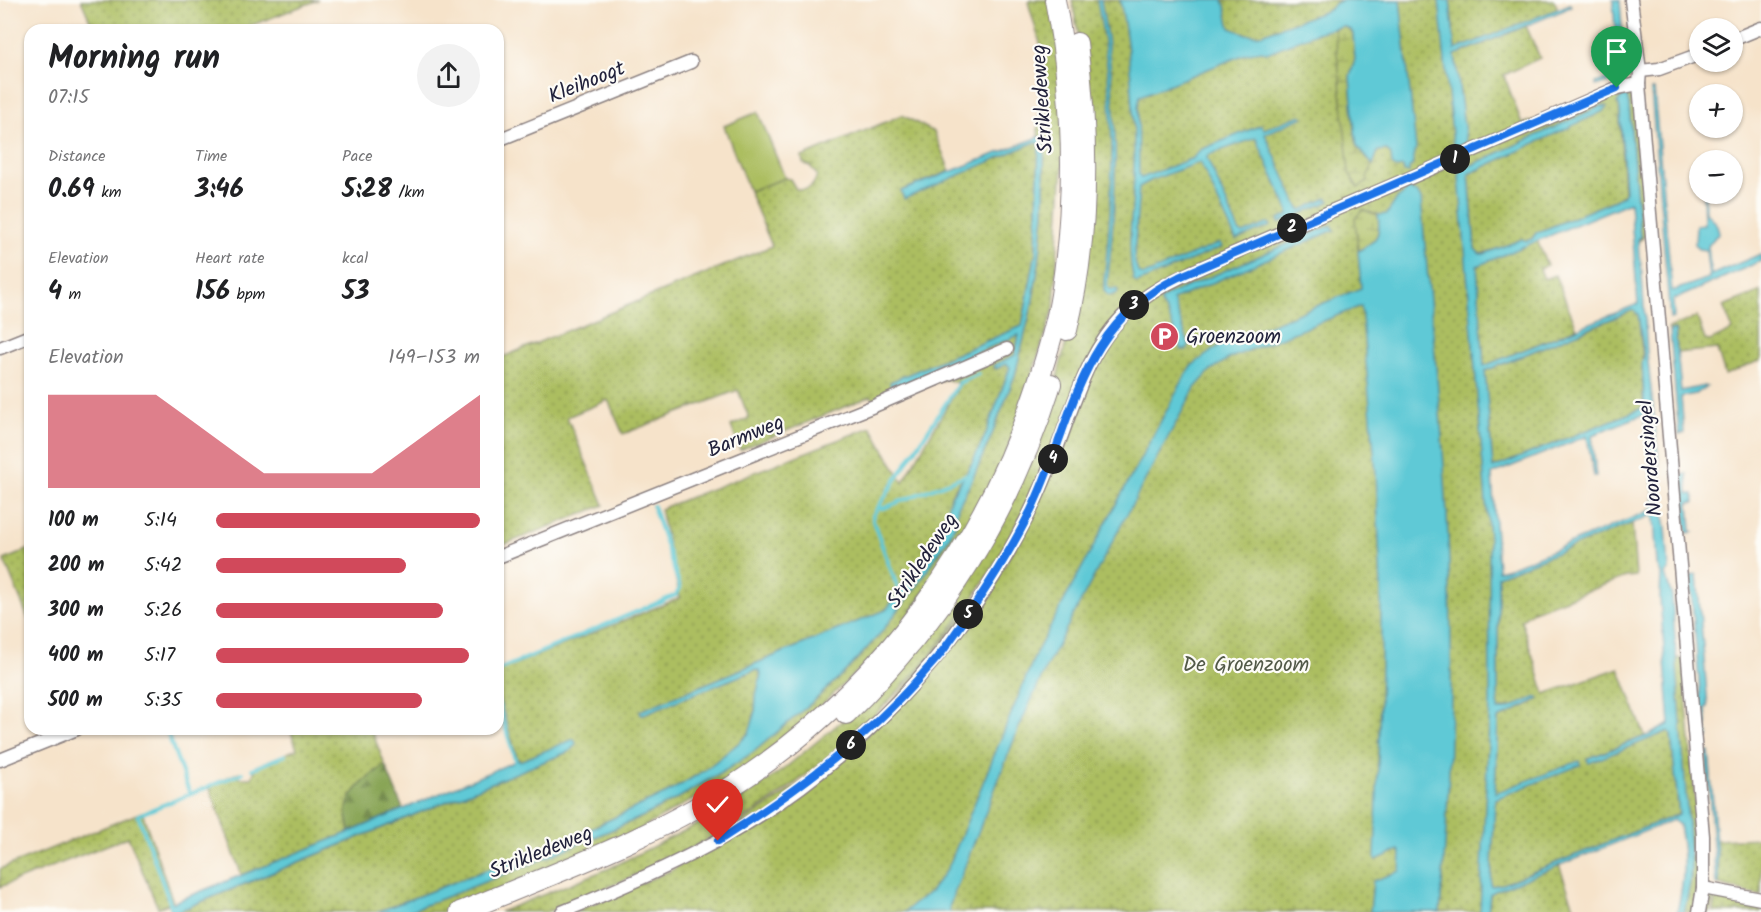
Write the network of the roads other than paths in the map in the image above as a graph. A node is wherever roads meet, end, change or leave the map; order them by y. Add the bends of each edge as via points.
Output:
1 (1055, 0) edge
2 (1068, 0) edge
3 (1631, 0) edge
4 (1761, 28) edge
5 (1743, 35) edge
6 (1689, 58) edge
7 (691, 62) dead end
8 (1639, 78) junction
9 (504, 138) edge
10 (24, 338) edge
11 (0, 348) edge
12 (1007, 349) dead end
13 (504, 556) edge
14 (62, 735) edge
15 (0, 760) edge
16 (1703, 888) junction
17 (1761, 899) edge
18 (460, 912) edge
19 (493, 912) edge
20 (562, 912) edge
21 (1699, 912) edge

1 - 18 main road, Strikledeweg via 1071,111 1069,228 1061,297 1024,423 975,528 941,581 871,670 786,748 748,775 661,827
2 - 19 main road, Strikledeweg via 1081,76 1086,171 1074,301 1037,430 975,556 956,586 881,679 791,760 677,834
3 - 8 street, Noordersingel
4 - 5 street
6 - 8 street
7 - 9 street, Kleihoogt
8 - 16 street, Noordersingel via 1703,836
8 - 20 street via 1273,236 1159,287 1139,301 1109,331 1088,364 1048,471 1010,549 946,646 903,697 841,754 718,841 650,876
10 - 11 street
12 - 13 street, Barmweg
14 - 15 street
16 - 17 street
16 - 21 street, Noordersingel

